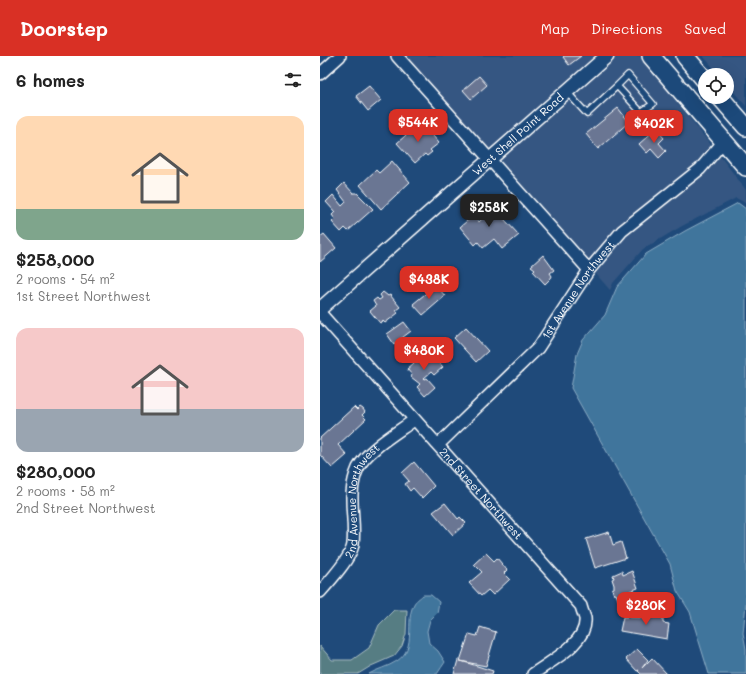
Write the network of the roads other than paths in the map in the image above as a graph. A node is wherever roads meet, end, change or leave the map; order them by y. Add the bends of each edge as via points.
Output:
1 (340, 56) edge
2 (397, 56) edge
3 (607, 56) edge
4 (650, 56) edge
5 (685, 56) edge
6 (698, 72) edge
7 (320, 74) edge
8 (617, 86) junction
9 (567, 92) junction
10 (726, 104) edge
11 (746, 127) edge
12 (724, 141) junction
13 (489, 160) junction
14 (746, 167) edge
15 (589, 270) junction
16 (320, 309) edge
17 (320, 313) edge
18 (414, 420) junction
19 (438, 445) junction
20 (320, 592) edge
21 (533, 674) edge

1 - 7 street
2 - 13 street
3 - 9 street, West Shell Point Road
4 - 12 main road
5 - 6 main road
8 - 8 lane via 641,112 653,104 628,75
8 - 9 lane via 587,114
9 - 13 street, West Shell Point Road
10 - 11 main road
12 - 14 main road
12 - 15 street, 1st Avenue Northwest via 700,169 622,231
13 - 15 street
13 - 16 street, West Shell Point Road
15 - 19 street, 1st Avenue Northwest via 538,348
17 - 18 street, 2nd Street Northwest
18 - 19 street, 2nd Street Northwest
18 - 20 street, 2nd Avenue Northwest via 368,456 359,467 351,491 353,546 336,574
19 - 21 street, 2nd Street Northwest via 581,606 585,619 581,635 573,646

